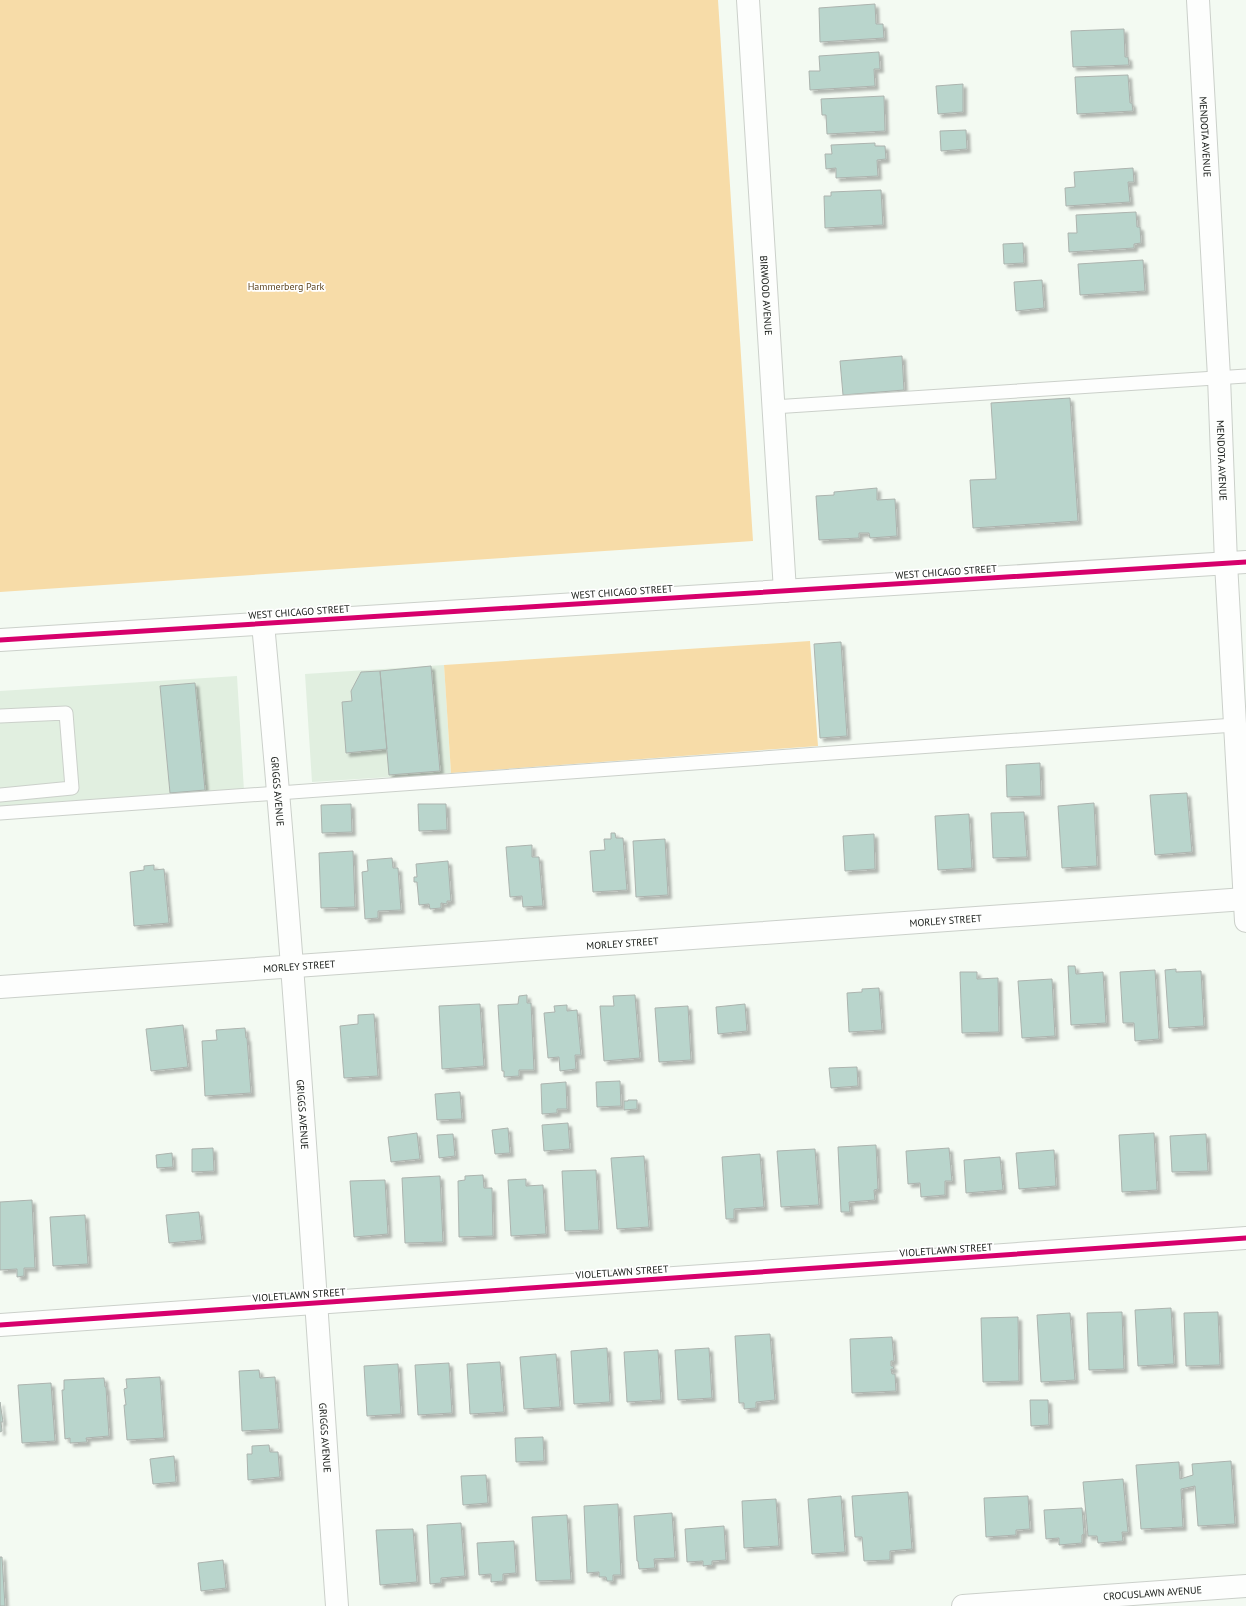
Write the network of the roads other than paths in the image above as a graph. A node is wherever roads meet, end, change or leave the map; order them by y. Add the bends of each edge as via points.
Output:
1 (748, 0) edge
2 (1198, 0) edge
3 (1246, 376) edge
4 (1219, 377) junction
5 (773, 407) junction
6 (1236, 562) edge
7 (785, 591) junction
8 (263, 624) junction
9 (0, 640) edge
10 (0, 716) edge
11 (1235, 725) junction
12 (1241, 747) edge
13 (278, 793) junction
14 (0, 795) edge
15 (0, 813) edge
16 (1245, 899) junction
17 (1246, 921) edge
18 (292, 966) junction
19 (0, 987) edge
20 (1246, 1238) edge
21 (315, 1303) junction
22 (0, 1325) edge
23 (1246, 1586) edge
24 (337, 1606) edge
25 (963, 1606) edge

1 - 5 street, BIRWOOD AVENUE
2 - 4 street, MENDOTA AVENUE
3 - 4 lane
4 - 5 lane
4 - 6 street, MENDOTA AVENUE
5 - 7 street, BIRWOOD AVENUE
6 - 7 street, WEST CHICAGO STREET
6 - 11 street, MENDOTA AVENUE
7 - 8 street, WEST CHICAGO STREET
8 - 9 street, WEST CHICAGO STREET
8 - 13 street, GRIGGS AVENUE
10 - 14 lane via 66,713 72,788
11 - 12 street, MENDOTA AVENUE
11 - 13 lane
12 - 16 street, MENDOTA AVENUE
13 - 15 lane
13 - 18 street, GRIGGS AVENUE
16 - 17 street, MENDOTA AVENUE
16 - 18 street, MORLEY STREET
18 - 19 street, MORLEY STREET
18 - 21 street, GRIGGS AVENUE
20 - 21 street, VIOLETLAWN STREET
21 - 22 street, VIOLETLAWN STREET
21 - 24 street, GRIGGS AVENUE
23 - 25 street, CROCUSLAWN AVENUE

